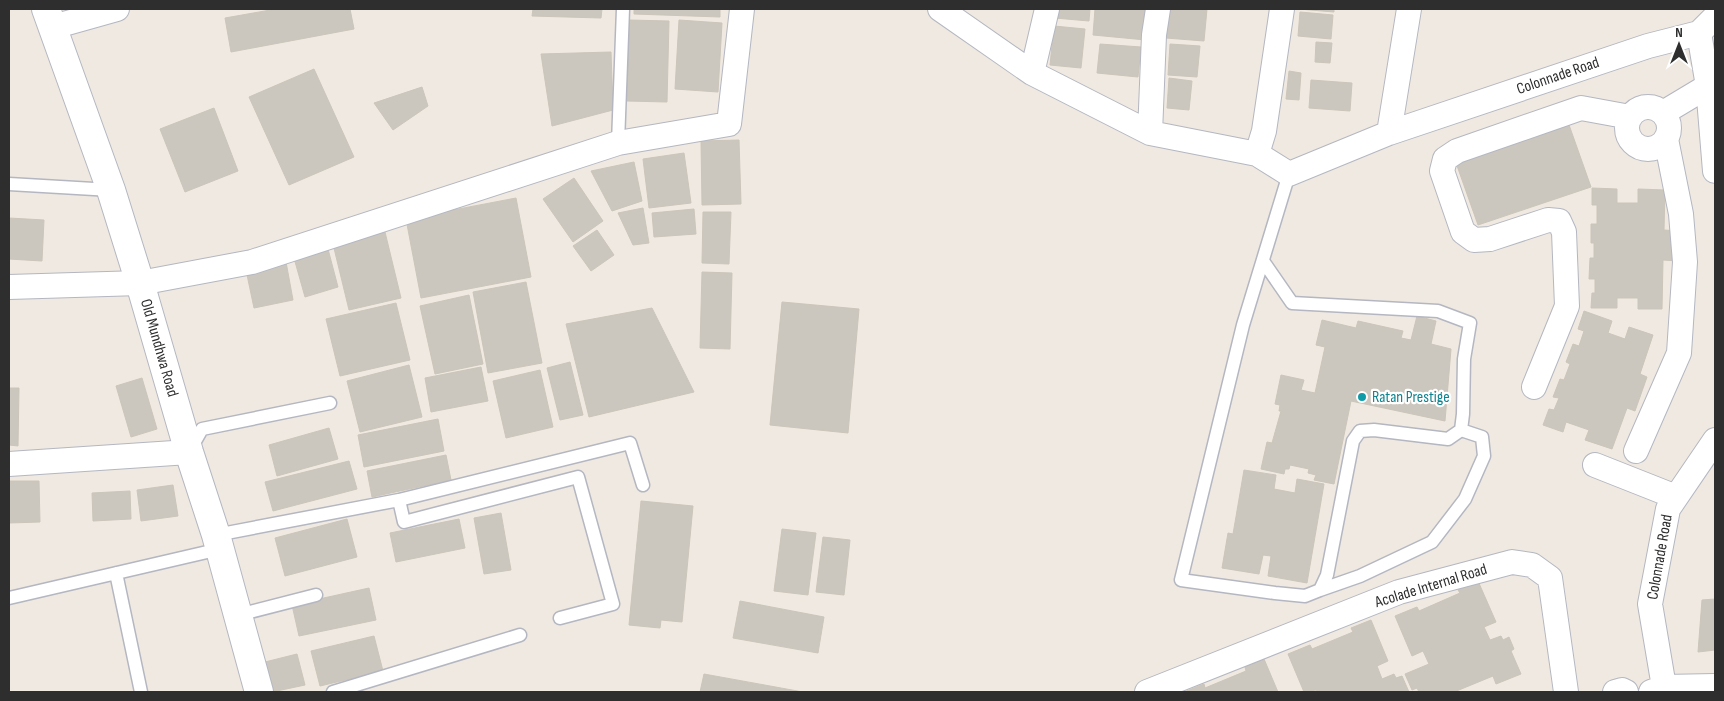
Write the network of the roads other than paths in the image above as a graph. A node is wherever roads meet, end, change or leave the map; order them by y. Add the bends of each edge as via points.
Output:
1 (117, 9) edge
2 (623, 9) edge
3 (742, 9) edge
4 (940, 9) edge
5 (1047, 9) edge
6 (1158, 9) edge
7 (1282, 9) edge
8 (1409, 9) edge
9 (49, 18) edge
10 (1711, 21) edge
11 (1032, 74) junction
12 (1708, 86) junction
13 (1663, 113) junction
14 (1630, 117) junction
15 (1150, 133) junction
16 (1389, 133) junction
17 (1666, 139) junction
18 (618, 143) junction
19 (1257, 154) junction
20 (1715, 171) edge
21 (1289, 174) junction
22 (9, 184) edge
23 (111, 190) junction
24 (1263, 261) junction
25 (140, 283) junction
26 (9, 287) edge
27 (1534, 387) dead end
28 (330, 403) dead end
29 (1461, 430) junction
30 (1715, 440) edge
31 (1636, 450) dead end
32 (189, 452) junction
33 (9, 464) edge
34 (1595, 465) dead end
35 (643, 486) dead end
36 (1676, 497) junction
37 (399, 500) junction
38 (218, 542) junction
39 (116, 573) junction
40 (1320, 590) junction
41 (316, 595) dead end
42 (9, 598) edge
43 (238, 614) junction
44 (560, 618) dead end
45 (520, 635) dead end
46 (1715, 686) edge
47 (1658, 690) edge
48 (141, 692) edge
49 (259, 692) edge
50 (333, 692) edge
51 (1147, 692) edge
52 (1566, 692) edge
53 (1615, 692) edge
54 (1626, 692) edge

1 - 9 street
2 - 18 lane
3 - 18 street via 729,124
4 - 11 street
5 - 11 street
6 - 15 street
7 - 19 street via 1264,131
8 - 16 street
9 - 23 street, Old Mundhwa Road
10 - 12 street, Colonnade Road
10 - 16 street, Colonnade Road via 1648,46
11 - 15 street
12 - 13 street
12 - 20 street, Colonnade Road
13 - 14 street via 1658,109 1644,108
13 - 17 street via 1669,125
14 - 17 street via 1628,134 1635,145 1656,148
14 - 27 street via 1581,108 1457,151 1445,159 1442,171 1463,232 1474,240 1490,239 1548,220 1559,221 1564,232 1566,306
15 - 19 street
16 - 21 street, Colonnade Road
17 - 31 street via 1681,214 1685,262 1679,353
18 - 25 street via 252,262
19 - 21 street
21 - 24 lane
22 - 23 lane
23 - 25 street, Old Mundhwa Road
24 - 29 lane via 1292,303 1438,311 1470,323 1464,359
24 - 40 lane via 1243,325 1181,580 1275,594 1306,596
25 - 26 street
25 - 32 street, Old Mundhwa Road
28 - 32 lane via 202,429
29 - 40 lane via 1482,437 1484,456 1466,499 1432,542 1360,576
29 - 40 lane via 1448,439 1360,431 1353,441 1327,575
30 - 36 street, Colonnade Road
32 - 33 street
32 - 38 street, Old Mundhwa Road
34 - 36 street
35 - 37 lane via 630,443
36 - 47 street, Colonnade Road via 1668,509 1650,604
37 - 38 lane
37 - 44 lane via 404,522 578,477 613,604
38 - 39 lane
38 - 43 street, Old Mundhwa Road
39 - 42 lane
39 - 48 lane
41 - 43 lane
43 - 49 street, Old Mundhwa Road
45 - 50 lane
46 - 47 street
51 - 52 street, Acolade Internal Road via 1399,592 1512,562 1532,565 1550,578
53 - 54 street

